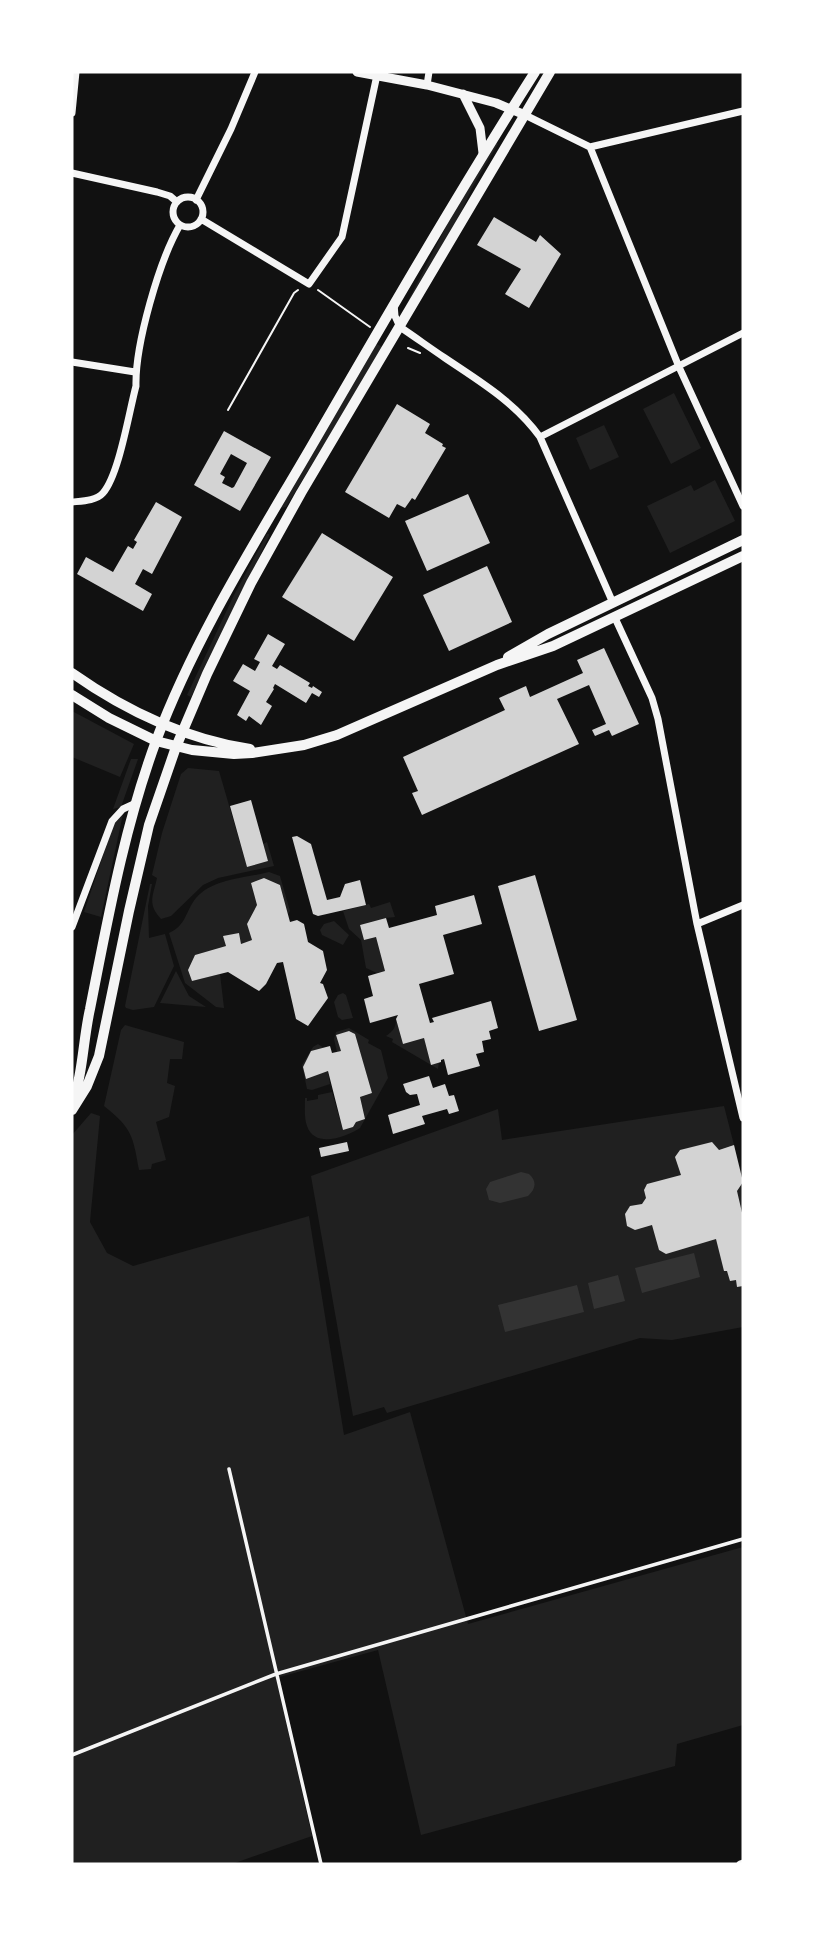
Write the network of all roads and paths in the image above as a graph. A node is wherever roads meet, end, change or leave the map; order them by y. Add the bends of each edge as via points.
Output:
1 (76, 72) edge
2 (255, 72) edge
3 (357, 72) edge
4 (429, 72) edge
5 (535, 72) edge
6 (550, 72) edge
7 (377, 75) junction
8 (427, 85) junction
9 (463, 94) junction
10 (511, 108) junction
11 (743, 111) edge
12 (72, 113) edge
13 (525, 115) junction
14 (590, 147) junction
15 (484, 153) junction
16 (72, 173) edge
17 (196, 200) junction
18 (177, 202) junction
19 (201, 219) junction
20 (180, 225) junction
21 (309, 284) junction
22 (394, 303) junction
23 (370, 327) dead end
24 (400, 327) junction
25 (743, 333) edge
26 (408, 348) dead end
27 (414, 351) dead end
28 (72, 362) edge
29 (679, 367) junction
30 (135, 372) junction
31 (228, 410) dead end
32 (541, 437) junction
33 (72, 502) edge
34 (743, 506) edge
35 (743, 540) edge
36 (743, 556) edge
37 (612, 603) junction
38 (615, 618) junction
39 (496, 665) junction
40 (72, 673) edge
41 (72, 695) edge
42 (162, 725) junction
43 (181, 733) junction
44 (156, 741) junction
45 (176, 747) junction
46 (270, 751) junction
47 (135, 803) junction
48 (743, 905) edge
49 (697, 924) junction
50 (72, 927) edge
51 (72, 1104) edge
52 (72, 1110) edge
53 (743, 1118) edge
54 (229, 1469) dead end
55 (743, 1539) edge
56 (276, 1674) junction
57 (72, 1755) edge
58 (321, 1864) edge

1 - 12 street
2 - 17 street
3 - 7 street
4 - 8 street
5 - 10 main road
6 - 13 main road
7 - 8 street
7 - 21 street via 342,237
8 - 9 street
9 - 10 street
9 - 15 street via 480,128
10 - 13 street
10 - 15 main road
11 - 14 street
13 - 14 street
13 - 24 main road
14 - 29 street
15 - 22 main road
16 - 18 street via 157,192
17 - 18 street
17 - 19 street
18 - 20 street via 173,214
19 - 20 street via 194,226
19 - 21 street
20 - 30 street via 154,292
21 - 23 path
21 - 31 path via 294,293
22 - 24 street
22 - 42 main road via 213,615
24 - 32 street via 490,387
24 - 43 main road via 251,583
25 - 29 street
26 - 27 path
28 - 30 street
29 - 32 street
29 - 34 street
30 - 33 street via 136,386 113,476 102,495
32 - 37 street
35 - 37 main road
36 - 38 main road
37 - 39 main road
38 - 39 main road
38 - 49 street via 658,719
39 - 46 main road via 337,735
40 - 42 main road
41 - 44 main road
42 - 43 main road
42 - 44 main road
43 - 45 main road
43 - 46 main road
44 - 45 main road
44 - 47 main road
45 - 46 main road via 220,754
45 - 52 main road via 142,852 99,1056 88,1086
47 - 50 street via 112,821
47 - 51 main road via 114,886
48 - 49 street
49 - 53 street
54 - 56 lane
55 - 56 lane
56 - 57 lane
56 - 58 lane

